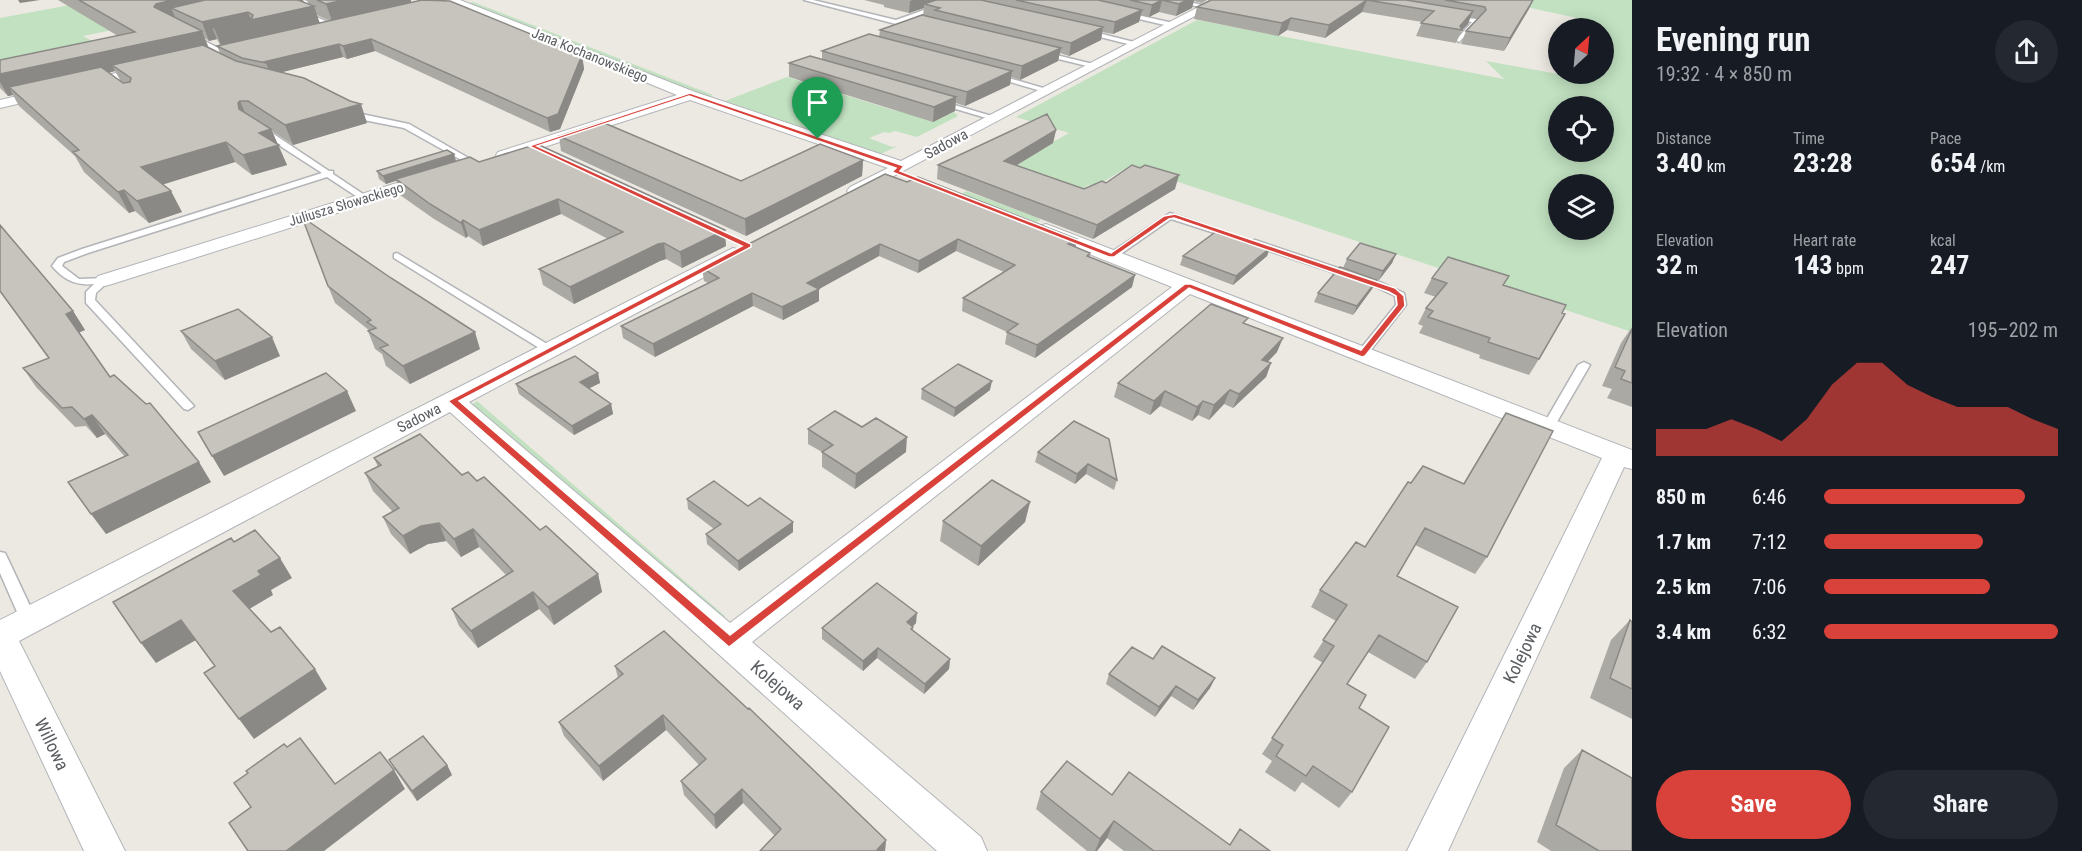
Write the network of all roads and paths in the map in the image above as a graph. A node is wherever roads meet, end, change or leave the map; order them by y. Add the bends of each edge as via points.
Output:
1 (299, 0) edge
2 (450, 0) edge
3 (811, 0) edge
4 (957, 0) edge
5 (1172, 0) edge
6 (1214, 3) edge
7 (434, 4) edge
8 (1121, 14) edge
9 (1441, 16) edge
10 (339, 25) joint
11 (1173, 25) junction
12 (311, 31) edge
13 (1082, 32) edge
14 (188, 34) edge
15 (1459, 40) edge
16 (267, 42) edge
17 (1136, 44) junction
18 (208, 50) junction
19 (1038, 52) edge
20 (1095, 66) junction
21 (992, 76) edge
22 (109, 79) junction
23 (121, 87) edge
24 (1048, 91) junction
25 (690, 94) junction
26 (936, 102) edge
27 (0, 104) edge
28 (341, 108) edge
29 (993, 118) junction
30 (254, 126) edge
31 (532, 146) junction
32 (552, 156) edge
33 (475, 164) junction
34 (903, 172) junction
35 (330, 173) junction
36 (366, 198) junction
37 (832, 203) edge
38 (1024, 221) edge
39 (739, 241) dead end
40 (397, 256) dead end
41 (1112, 256) junction
42 (105, 280) junction
43 (1188, 285) junction
44 (548, 350) junction
45 (1362, 354) junction
46 (1584, 365) dead end
47 (453, 401) junction
48 (188, 406) dead end
49 (1548, 427) junction
50 (1624, 457) edge
51 (2, 567) edge
52 (10, 631) edge
53 (729, 642) junction
54 (105, 851) edge
55 (967, 851) edge
56 (1426, 851) edge

1 - 10 lane via 314,6 303,13
2 - 7 street
2 - 25 street, Jana Kochanowskiego
3 - 4 lane via 896,22
5 - 6 lane
6 - 11 street, Sadowa
8 - 11 lane
9 - 15 lane via 1476,21
10 - 12 street
11 - 17 street, Sadowa
13 - 17 lane
14 - 18 lane
16 - 18 street via 221,53
17 - 20 street, Sadowa
18 - 22 street
19 - 20 lane
20 - 24 street, Sadowa
21 - 24 lane
22 - 23 lane
22 - 27 street
24 - 29 street, Sadowa
25 - 31 street, Juliusza Słowackiego
25 - 34 street, Jana Kochanowskiego
26 - 29 lane
28 - 33 lane via 359,117 406,126
29 - 34 street, Sadowa
30 - 35 lane
31 - 32 street
31 - 33 street, Juliusza Słowackiego
33 - 36 street, Juliusza Słowackiego
34 - 37 street, Sadowa
35 - 36 lane
35 - 42 lane via 85,251 60,260 57,266 68,279 80,283
36 - 42 street, Juliusza Słowackiego
38 - 41 street, Kolejowa
39 - 44 street, Sadowa
40 - 44 lane
41 - 43 street, Kolejowa
41 - 45 lane via 1167,217 1175,216 1392,290 1400,296 1401,306
42 - 48 lane via 92,292 90,300
43 - 45 street, Kolejowa
43 - 53 street
44 - 47 street, Sadowa
45 - 49 street, Kolejowa
46 - 49 lane
47 - 52 street, Sadowa
47 - 53 street, Kolejowa
49 - 50 street, Kolejowa
50 - 56 street, Kolejowa
51 - 52 lane
52 - 54 street, Willowa
53 - 55 street, Kolejowa

